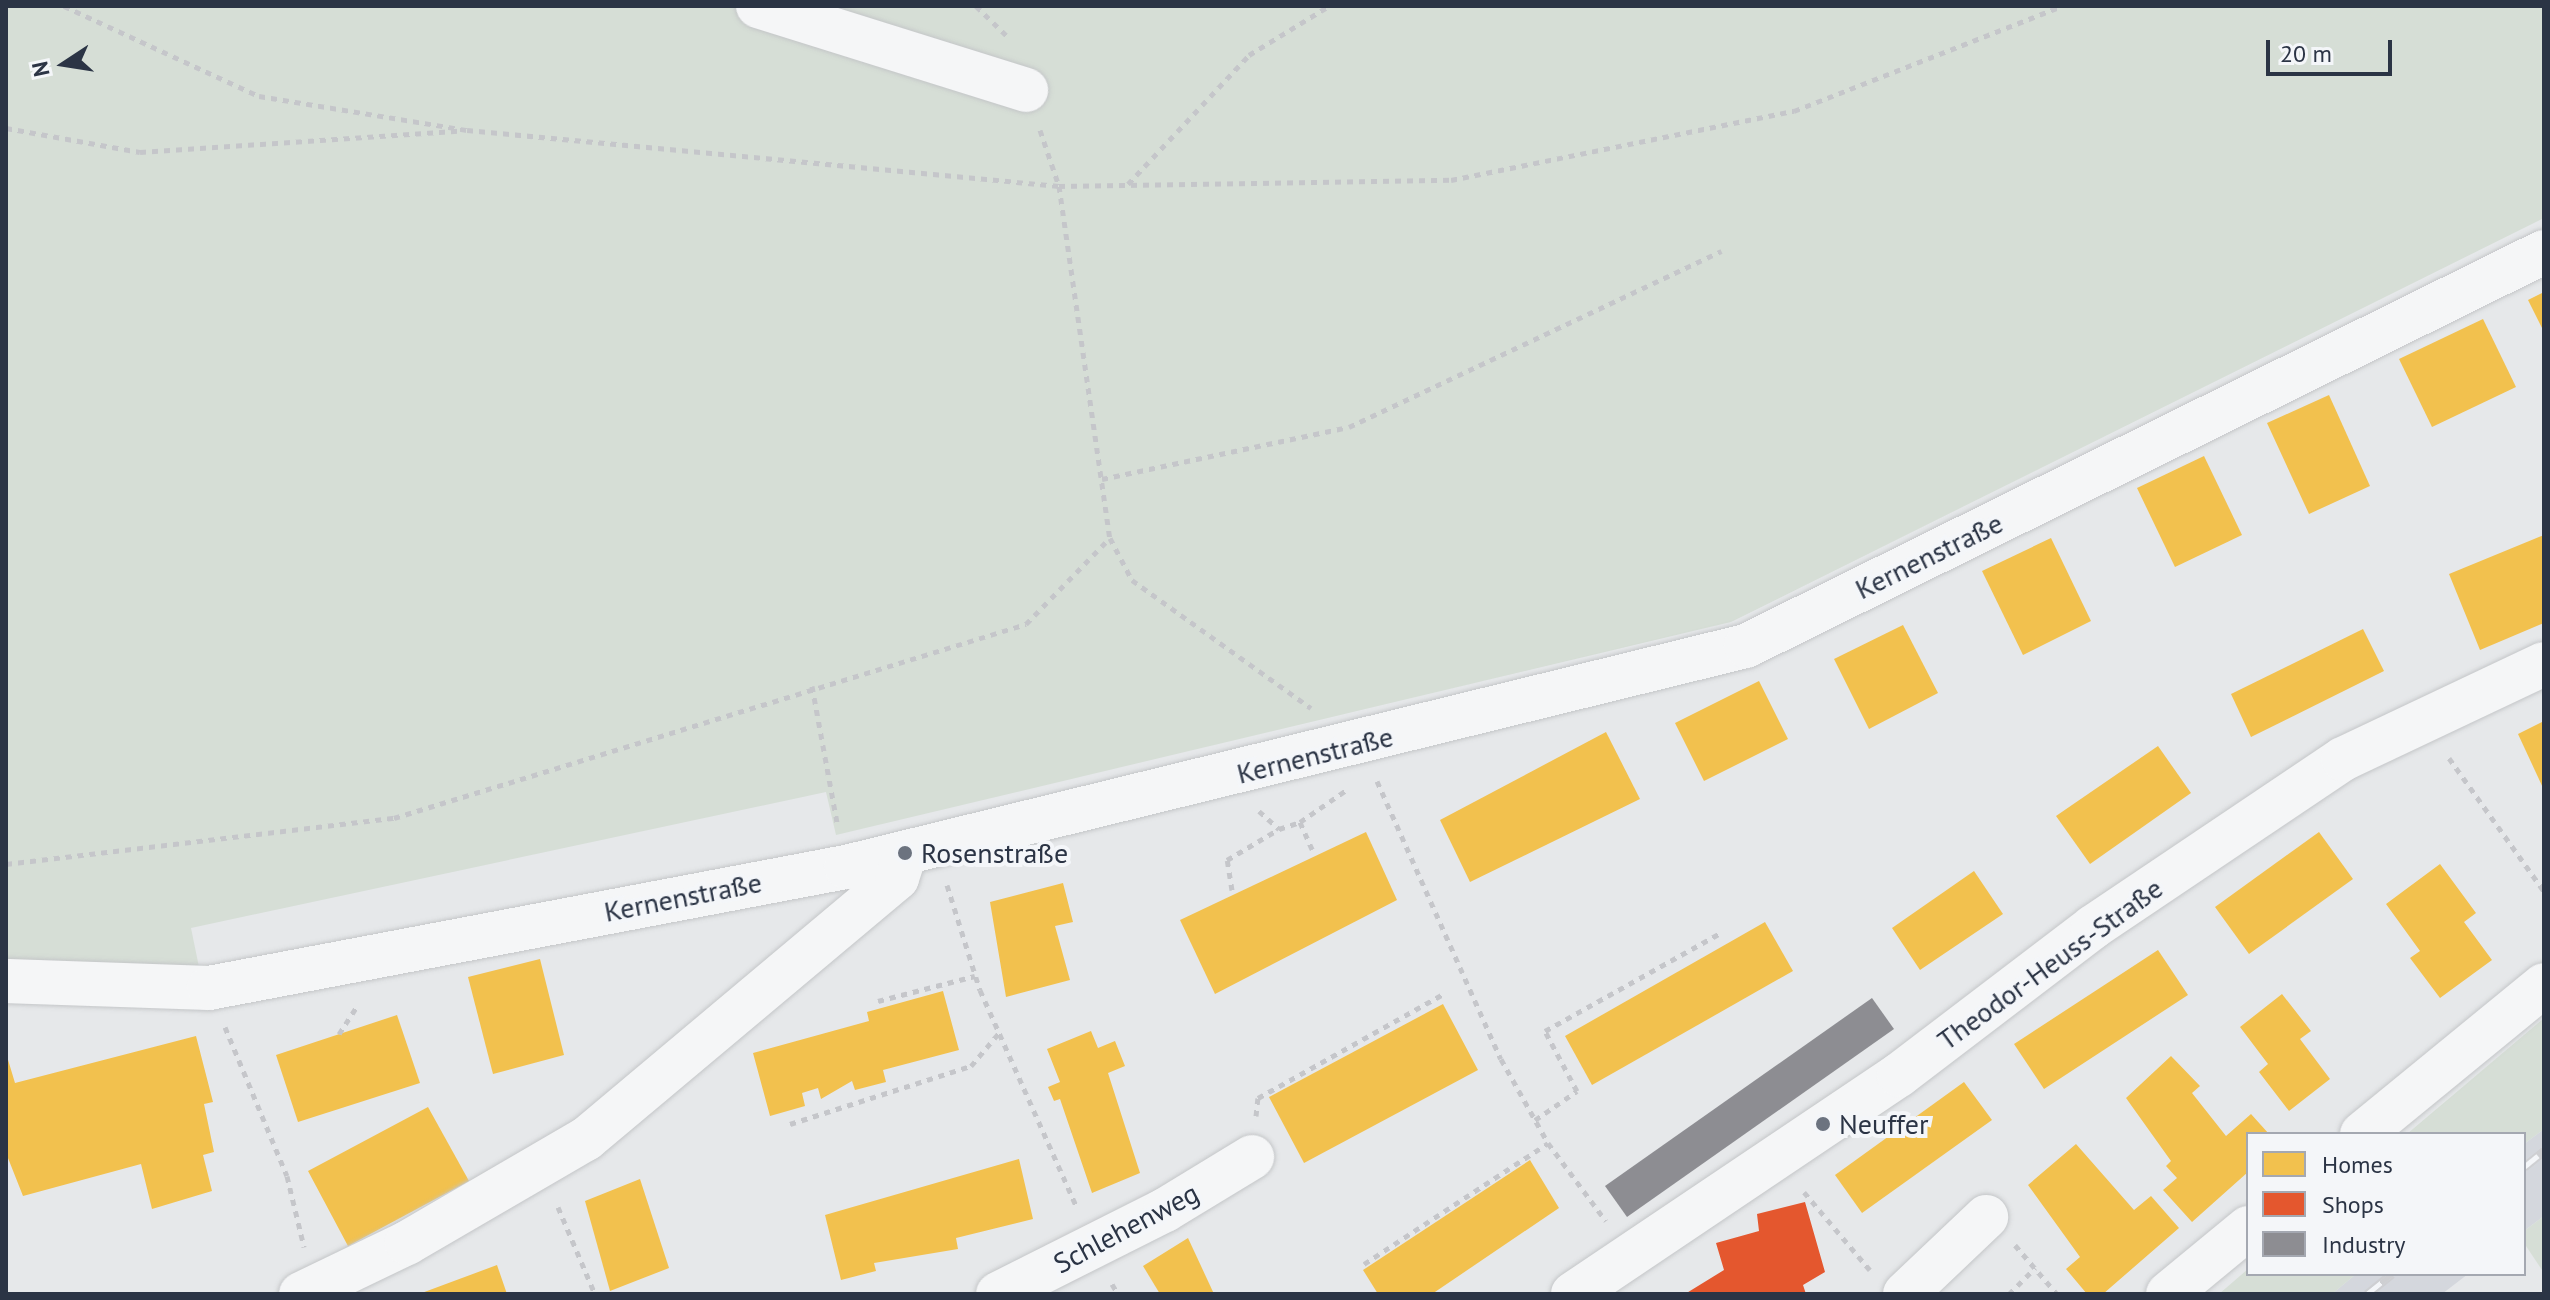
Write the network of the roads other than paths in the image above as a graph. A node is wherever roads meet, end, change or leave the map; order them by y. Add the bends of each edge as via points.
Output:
1 (758, 6) edge
2 (1026, 90) dead end
3 (2544, 252) edge
4 (2544, 664) edge
5 (920, 850) junction
6 (6, 981) edge
7 (2544, 985) edge
8 (2364, 1132) edge
9 (1252, 1157) road end
10 (1986, 1217) road end
11 (2246, 1230) edge
12 (1893, 1288) edge
13 (308, 1291) edge
14 (998, 1294) edge
15 (1573, 1294) edge
16 (2168, 1294) edge

1 - 2 street
3 - 5 street, Kernenstraße via 1746,646
4 - 15 street, Theodor-Heuss-Straße via 2343,759
5 - 6 street, Kernenstraße via 209,988
5 - 13 street via 897,878 586,1139
7 - 8 street
9 - 14 street, Schlehenweg
10 - 12 street
11 - 16 street

